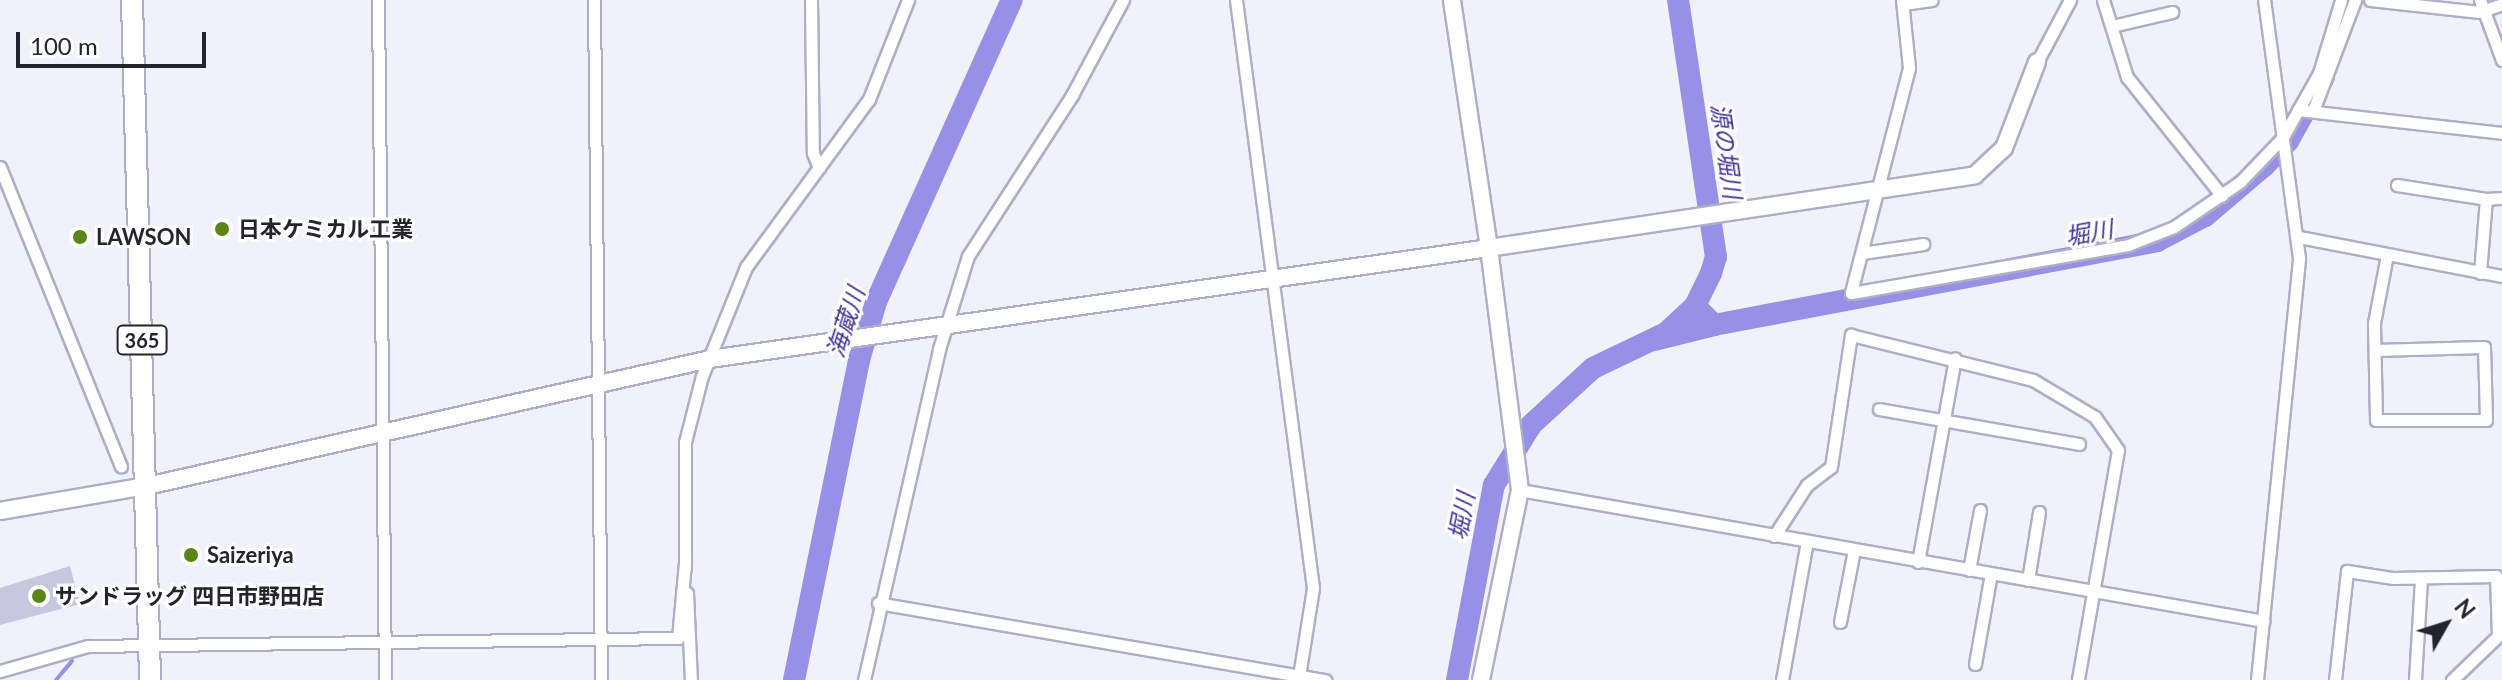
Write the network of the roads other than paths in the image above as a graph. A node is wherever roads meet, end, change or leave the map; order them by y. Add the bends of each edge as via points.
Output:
1 (132, 0) edge
2 (378, 0) edge
3 (594, 0) edge
4 (811, 0) edge
5 (908, 0) edge
6 (1123, 0) edge
7 (1236, 0) edge
8 (1452, 0) edge
9 (1932, 0) edge
10 (2070, 0) edge
11 (2103, 0) edge
12 (2264, 0) edge
13 (2341, 0) edge
14 (2355, 0) edge
15 (2370, 0) edge
16 (1902, 2) edge
17 (2502, 4) edge
18 (2482, 5) edge
19 (2172, 12) dead end
20 (2112, 26) junction
21 (2502, 60) edge
22 (2037, 62) joint
23 (2306, 111) junction
24 (2502, 133) edge
25 (2283, 137) junction
26 (0, 167) edge
27 (819, 168) junction
28 (2397, 185) dead end
29 (1878, 189) junction
30 (2222, 196) junction
31 (2502, 198) edge
32 (2486, 199) junction
33 (2299, 237) junction
34 (1923, 244) dead end
35 (1489, 248) junction
36 (1862, 253) junction
37 (2387, 255) junction
38 (2480, 273) junction
39 (2502, 276) edge
40 (1270, 280) junction
41 (944, 327) junction
42 (2375, 350) junction
43 (1955, 358) junction
44 (710, 359) junction
45 (599, 380) junction
46 (1879, 409) dead end
47 (1943, 420) junction
48 (381, 430) junction
49 (2079, 444) dead end
50 (121, 466) dead end
51 (147, 486) junction
52 (1520, 490) junction
53 (1980, 510) dead end
54 (0, 511) edge
55 (2039, 512) dead end
56 (1774, 536) junction
57 (1807, 541) junction
58 (1854, 550) junction
59 (685, 562) junction
60 (1918, 562) junction
61 (1969, 570) junction
62 (1991, 573) junction
63 (2421, 578) junction
64 (2028, 580) junction
65 (2093, 592) junction
66 (878, 603) junction
67 (2264, 621) junction
68 (1840, 622) dead end
69 (601, 639) junction
70 (385, 643) junction
71 (149, 644) junction
72 (1975, 664) dead end
73 (0, 671) edge
74 (1299, 676) junction
75 (150, 680) edge
76 (385, 680) edge
77 (601, 680) edge
78 (691, 680) edge
79 (864, 680) edge
80 (1325, 680) edge
81 (1481, 680) edge
82 (1782, 680) edge
83 (2078, 680) edge
84 (2257, 680) edge
85 (2335, 680) edge
86 (2415, 680) edge
87 (2452, 680) edge

1 - 51 highway, 365
2 - 48 street
3 - 45 street
4 - 27 street via 813,153
5 - 27 street via 881,78
6 - 41 street via 1072,95 968,256
7 - 40 street
8 - 35 street
9 - 16 street
10 - 22 street
11 - 20 street
12 - 25 street
13 - 23 street
14 - 23 street
15 - 18 street
16 - 29 street via 1909,68
17 - 18 street
18 - 21 street
19 - 20 street
20 - 30 street via 2133,87
22 - 29 street via 2004,148 1988,167 1975,175
23 - 24 street
23 - 25 street
25 - 30 street
25 - 33 street
26 - 50 street
27 - 44 street via 746,267
28 - 32 street
29 - 35 street
29 - 36 street
30 - 36 street via 2174,227 2128,245 1851,293
31 - 32 street
32 - 38 street
33 - 37 street
33 - 67 street
34 - 36 street
35 - 40 street
35 - 52 street
37 - 38 street
37 - 42 street
38 - 39 street
40 - 41 street
40 - 74 street via 1313,588
41 - 44 street
41 - 66 street
42 - 42 street via 2376,420 2486,420 2484,347
43 - 47 street
43 - 56 street via 1851,335 1831,467 1807,485
43 - 65 street via 2033,380 2087,411 2116,441 2118,458
44 - 45 street
44 - 59 street via 685,442
45 - 48 street
45 - 69 street
46 - 47 street
47 - 49 street
47 - 60 street
48 - 51 street
48 - 70 street
51 - 54 street
51 - 71 highway, 365
52 - 56 street
52 - 81 street
53 - 61 street
55 - 64 street
56 - 57 street
57 - 58 street
57 - 82 street
58 - 60 street
58 - 68 street
59 - 69 street via 678,638
59 - 78 street
60 - 61 street
61 - 62 street
62 - 64 street
62 - 72 street
63 - 85 street via 2347,571
63 - 86 street
63 - 87 street via 2496,576 2498,636
64 - 65 street
65 - 67 street
65 - 83 street
66 - 74 street
66 - 79 street
67 - 84 street
69 - 70 street
69 - 77 street
70 - 71 street
70 - 76 street
71 - 73 street via 88,646
71 - 75 highway, 365
74 - 80 street

